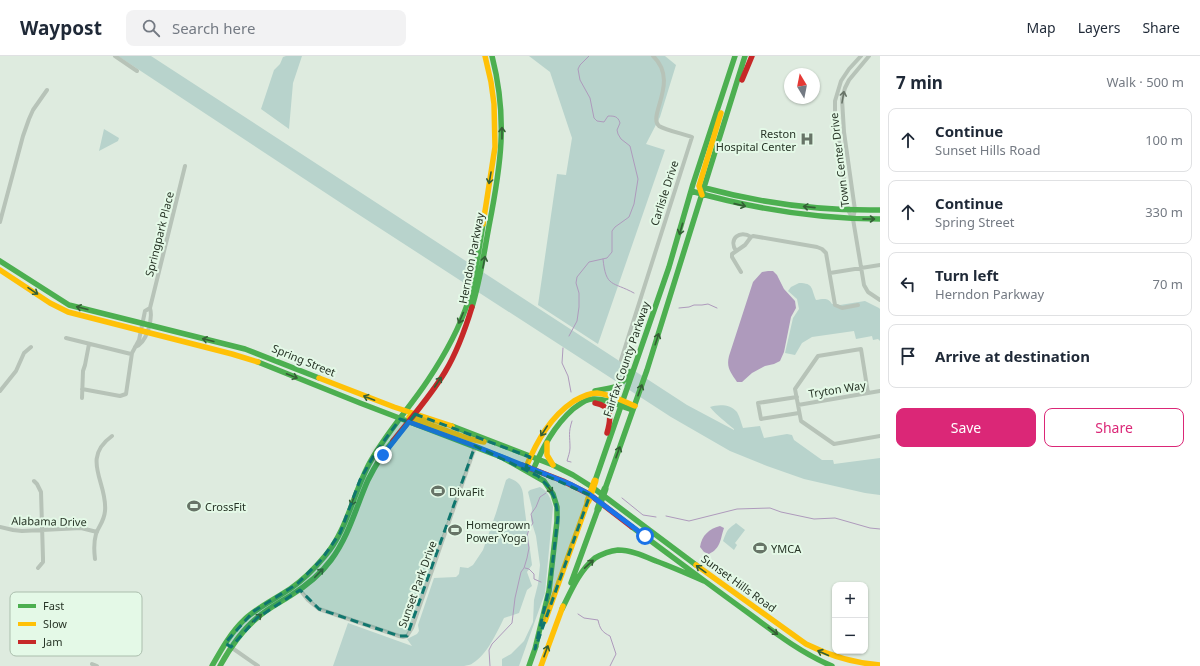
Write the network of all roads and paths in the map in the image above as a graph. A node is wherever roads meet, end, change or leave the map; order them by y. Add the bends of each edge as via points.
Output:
1 (115, 56) edge
2 (484, 56) edge
3 (492, 56) edge
4 (653, 56) edge
5 (729, 56) edge
6 (735, 56) edge
7 (745, 56) edge
8 (752, 56) edge
9 (860, 56) edge
10 (869, 56) edge
11 (137, 71) dead end
12 (725, 88) junction
13 (47, 90) dead end
14 (713, 124) junction
15 (723, 128) junction
16 (185, 166) dead end
17 (698, 189) junction
18 (852, 210) junction
19 (880, 210) edge
20 (853, 219) junction
21 (880, 219) edge
22 (0, 222) edge
23 (751, 237) junction
24 (736, 251) junction
25 (0, 261) edge
26 (880, 265) edge
27 (861, 268) junction
28 (0, 270) edge
29 (741, 272) dead end
30 (830, 273) junction
31 (880, 300) edge
32 (858, 305) dead end
33 (145, 328) junction
34 (66, 338) dead end
35 (89, 344) junction
36 (31, 347) dead end
37 (131, 354) junction
38 (639, 356) junction
39 (621, 360) dead end
40 (0, 382) edge
41 (4, 386) junction
42 (82, 389) junction
43 (0, 391) edge
44 (880, 391) edge
45 (868, 393) junction
46 (590, 394) junction
47 (796, 397) junction
48 (82, 398) dead end
49 (622, 404) junction
50 (798, 405) junction
51 (634, 408) junction
52 (574, 410) junction
53 (799, 413) junction
54 (403, 415) junction
55 (412, 418) junction
56 (550, 435) junction
57 (112, 436) dead end
58 (880, 436) edge
59 (475, 446) junction
60 (534, 458) junction
61 (505, 459) junction
62 (602, 460) junction
63 (553, 465) junction
64 (530, 468) junction
65 (34, 481) dead end
66 (598, 492) joint
67 (596, 499) joint
68 (0, 527) edge
69 (42, 530) junction
70 (97, 532) junction
71 (94, 559) dead end
72 (38, 568) dead end
73 (704, 581) junction
74 (300, 590) junction
75 (562, 609) junction
76 (228, 645) junction
77 (535, 649) junction
78 (92, 664) dead end
79 (880, 665) edge
80 (97, 666) edge
81 (212, 666) edge
82 (220, 666) edge
83 (258, 666) edge
84 (529, 666) edge
85 (541, 666) edge
86 (832, 666) edge

1 - 11 street
2 -> 54 main road, Herndon Parkway via 493,98 495,140 473,276 463,315 450,341 431,375
55 -> 3 main road, Herndon Parkway via 441,378 458,347 472,312 479,282 502,144 501,102
4 - 39 street, Carlisle Drive via 659,62 664,75 664,89 656,115 658,125 692,137
5 - 14 main road
6 - 12 main road, Fairfax County Parkway
7 - 15 main road, Fairfax County Parkway
8 - 15 main road
9 - 18 street, Town Center Drive via 841,81 835,101
18 -> 10 street, Town Center Drive via 842,99 849,80
12 - 14 main road, Fairfax County Parkway
12 - 17 main road via 725,100
13 - 22 street via 29,118
14 - 17 main road, Fairfax County Parkway
15 - 17 main road, Fairfax County Parkway
16 - 33 street, Springpark Place via 150,308 152,313
18 -> 17 main road via 770,203
17 -> 20 main road via 734,204 764,210
17 -> 38 main road, Fairfax County Parkway
51 -> 17 main road, Fairfax County Parkway via 667,309
18 - 19 main road
18 - 20 street, Town Center Drive
20 -> 21 main road
20 - 27 street, Town Center Drive
23 - 24 street
23 - 24 street via 741,234 734,239
23 - 30 street via 822,249 826,253
24 - 29 street via 732,258
33 -> 25 main road, Spring Street via 69,305
26 - 27 street
27 - 30 street
27 - 31 street, Town Center Drive via 868,292
28 -> 33 main road, Spring Street via 62,310
30 - 32 street via 835,305 842,308
33 - 37 street
33 - 54 main road, Spring Street via 256,361
34 - 35 street
35 - 37 street
35 - 42 street
36 - 41 street via 24,353 16,371
37 - 42 street via 126,394 120,396
38 - 46 main road via 622,384
38 - 49 main road, Fairfax County Parkway
40 - 41 street
41 - 43 street
42 - 48 street
44 - 45 street, Tryton Way
45 - 47 street via 861,349 818,356 795,390
45 - 50 street, Tryton Way
46 - 49 main road via 599,393
46 -> 60 main road via 568,404 554,418 542,433
47 - 50 street
47 - 53 street via 758,403 761,419
49 - 51 main road
49 - 52 main road via 594,398
49 - 62 main road, Fairfax County Parkway
50 - 53 street
75 -> 51 main road, Fairfax County Parkway, bridge
52 - 56 main road
52 - 62 main road via 595,403 604,406 608,411 610,421
53 - 58 street via 801,421 834,444
54 - 55 main road, Spring Street
54 - 55 main road, Spring Street
54 -> 76 main road, Herndon Parkway via 368,466 342,529 327,554 297,584 254,611 239,625
55 - 59 main road, Spring Street
55 - 60 main road, Spring Street via 459,429
74 -> 55 main road, Herndon Parkway via 322,571 340,548 371,474 386,450
56 - 60 main road
56 - 63 main road via 546,450
57 - 70 street via 98,450 97,468 106,504 103,520
59 - 61 main road, Spring Street
59 - 74 street, Sunset Park Drive via 412,628 407,636 399,636 319,609
60 - 63 main road, Spring Street
60 - 64 main road
61 - 64 main road, Spring Street
61 -> 77 main road via 544,481 554,494 557,507 549,591
62 - 77 main road, Fairfax County Parkway, bridge
63 - 66 main road, Spring Street
64 - 67 main road, Spring Street via 570,484
65 - 69 street via 41,492
79 -> 66 main road, Sunset Hills Road via 836,658 806,644
67 - 73 main road, Sunset Hills Road
68 - 69 street, Alabama Drive via 22,531
69 - 70 street, Alabama Drive via 81,528
69 - 72 street via 44,558
70 - 71 street
75 -> 73 main road via 587,566 600,556 611,552 633,552
73 -> 86 main road, Sunset Hills Road via 794,647
76 -> 74 main road, Herndon Parkway via 268,609
85 -> 75 main road, Fairfax County Parkway
76 - 81 main road, Herndon Parkway
76 - 82 main road, Herndon Parkway
76 - 83 street
77 - 84 main road, Fairfax County Parkway
78 - 80 street

